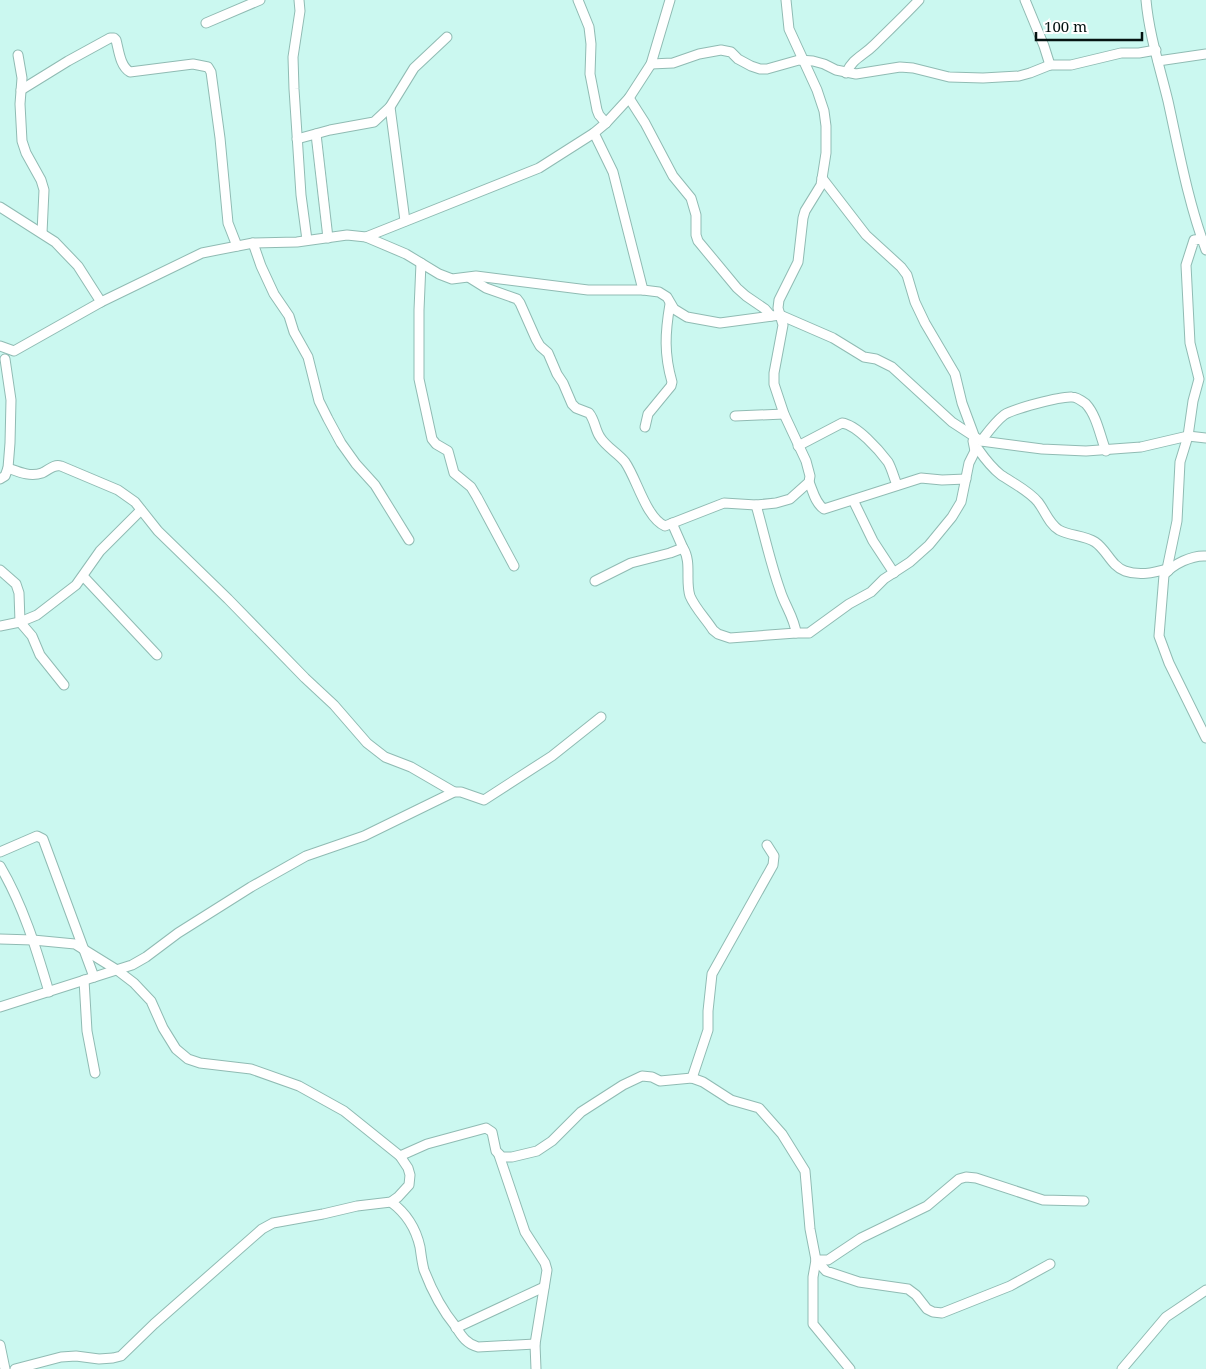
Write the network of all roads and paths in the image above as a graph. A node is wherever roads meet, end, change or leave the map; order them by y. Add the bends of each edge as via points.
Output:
1 (260, 0) edge
2 (299, 0) edge
3 (578, 0) edge
4 (670, 0) edge
5 (786, 0) edge
6 (919, 0) edge
7 (1025, 0) edge
8 (1146, 0) edge
9 (206, 23) dead end
10 (448, 37) dead end
11 (1156, 50) junction
12 (1206, 54) edge
13 (18, 55) dead end
14 (804, 60) junction
15 (1158, 61) junction
16 (651, 64) junction
17 (1050, 65) junction
18 (846, 73) junction
19 (21, 90) junction
20 (629, 98) junction
21 (390, 107) junction
22 (606, 123) junction
23 (594, 133) junction
24 (316, 134) junction
25 (297, 139) junction
26 (822, 178) junction
27 (0, 208) edge
28 (405, 221) junction
29 (42, 233) junction
30 (366, 237) junction
31 (328, 238) junction
32 (1202, 239) junction
33 (308, 240) junction
34 (253, 243) junction
35 (237, 246) junction
36 (1206, 250) edge
37 (421, 263) junction
38 (470, 278) junction
39 (643, 290) junction
40 (101, 302) junction
41 (670, 304) junction
42 (776, 316) junction
43 (0, 346) edge
44 (14, 351) junction
45 (3, 360) edge
46 (784, 414) junction
47 (735, 416) dead end
48 (645, 426) dead end
49 (1188, 436) junction
50 (1206, 438) edge
51 (977, 445) junction
52 (798, 446) junction
53 (1106, 450) junction
54 (8, 468) junction
55 (966, 478) junction
56 (0, 479) edge
57 (809, 482) junction
58 (897, 485) junction
59 (853, 500) junction
60 (756, 504) junction
61 (141, 510) junction
62 (672, 523) junction
63 (409, 540) dead end
64 (683, 548) junction
65 (1206, 556) edge
66 (514, 566) dead end
67 (0, 570) edge
68 (1167, 570) junction
69 (894, 573) junction
70 (83, 576) junction
71 (595, 580) dead end
72 (20, 622) junction
73 (0, 626) edge
74 (796, 633) junction
75 (158, 655) dead end
76 (64, 685) dead end
77 (601, 717) dead end
78 (1206, 738) edge
79 (454, 792) junction
80 (767, 845) dead end
81 (0, 852) edge
82 (0, 866) edge
83 (0, 939) edge
84 (33, 940) junction
85 (85, 951) junction
86 (117, 970) junction
87 (94, 977) junction
88 (84, 980) junction
89 (49, 992) junction
90 (0, 1007) edge
91 (95, 1074) dead end
92 (692, 1078) junction
93 (499, 1155) junction
94 (400, 1156) junction
95 (404, 1191) junction
96 (1084, 1201) dead end
97 (391, 1202) junction
98 (402, 1211) junction
99 (816, 1260) junction
100 (1050, 1264) dead end
101 (544, 1286) junction
102 (1206, 1290) edge
103 (456, 1328) junction
104 (535, 1344) junction
105 (0, 1345) edge
106 (4, 1369) edge
107 (14, 1369) edge
108 (536, 1369) edge
109 (850, 1369) edge
110 (1122, 1369) edge

1 - 9 street
2 - 25 street via 293,57
3 - 22 street via 589,27 590,74 597,110
4 - 16 street
5 - 14 street via 789,29
6 - 18 street via 874,45 855,59
7 - 17 street
8 - 11 street via 1148,24
10 - 21 street via 414,68
11 - 15 street
11 - 17 street via 1121,53 1071,65
12 - 15 street
13 - 19 street
14 - 16 street via 760,69 731,52 721,50 673,63
14 - 18 street
14 - 26 street via 824,110 826,153
15 - 32 street via 1192,212
16 - 20 street
17 - 18 street via 1030,74 983,78 949,77 900,67 866,74
19 - 29 street via 22,141 44,190
19 - 35 street via 110,38 116,40 122,64 130,72 193,64 208,67 220,138 228,223
20 - 22 street
20 - 42 street via 673,176 691,198 698,241 737,288
21 - 24 street via 374,122
21 - 28 street
22 - 23 street
23 - 28 street via 539,168
23 - 39 street via 613,172
24 - 25 street
24 - 31 street
25 - 33 street
26 - 42 street via 803,218 798,262 779,300
26 - 51 street via 866,235 907,275 918,309 955,374
27 - 29 street
28 - 30 street
29 - 40 street via 78,266
30 - 31 street
30 - 37 street
31 - 33 street
32 - 36 street
32 - 49 street via 1194,240 1186,265 1190,343 1199,379
33 - 34 street
34 - 35 street
34 - 63 street via 274,294 289,316 308,357 319,401 341,443 374,485
35 - 40 street via 202,254
37 - 38 street via 452,279
37 - 66 street via 419,379 429,429 436,444 448,451 454,473 478,497
38 - 39 street via 497,278 588,290
38 - 62 street via 517,299 572,404 589,413 600,438 623,459 651,515 664,526
39 - 41 street via 664,294
40 - 44 street
41 - 42 street via 687,316 720,324
41 - 48 street via 666,351 672,382 648,414
42 - 46 street via 783,324 774,384
42 - 51 street via 833,338 864,357 892,366
43 - 44 street
44 - 45 street
45 - 54 street via 11,400
46 - 47 street
46 - 52 street
49 - 50 street
49 - 53 street via 1146,446
49 - 68 street via 1180,462 1177,521
51 - 53 street
51 - 53 street via 1007,413 1072,396 1086,405
51 - 55 street
51 - 68 street via 986,461 1036,500 1059,530 1094,541 1113,563 1125,571 1152,574
52 - 57 street via 806,461
52 - 58 street via 842,423 849,424 888,463
54 - 56 street
54 - 61 street via 29,475 61,466 118,490
55 - 58 street via 921,478
55 - 69 street via 952,517 929,545
57 - 59 street via 816,501 824,509
57 - 60 street via 790,499
58 - 59 street
59 - 69 street via 873,541
60 - 62 street via 724,504
60 - 74 street via 778,585
61 - 70 street via 100,552
61 - 79 street via 367,742 385,757
62 - 64 street
64 - 71 street via 631,563
64 - 74 street via 690,596 718,634 730,638
65 - 68 street via 1198,556
67 - 72 street via 16,584
68 - 78 street via 1159,636 1169,664
69 - 74 street via 810,633
70 - 72 street via 37,615
70 - 75 street
72 - 73 street
72 - 76 street
77 - 79 street via 552,756 484,800
79 - 86 street via 364,836 306,856 178,933 146,957
80 - 92 street via 774,856 773,865 712,974 708,1030
81 - 85 street via 37,836 43,839
82 - 84 street via 14,890
83 - 84 street
84 - 85 street via 75,944
84 - 89 street
85 - 86 street
85 - 87 street
86 - 87 street
86 - 94 street via 151,1001 176,1049 188,1059 251,1069 299,1086 344,1111
87 - 88 street
88 - 89 street
88 - 91 street via 87,1031
89 - 90 street
92 - 93 street via 660,1081 642,1076 581,1112 552,1142 536,1151 506,1158
92 - 99 street via 731,1100 759,1108 782,1134 805,1171
93 - 94 street via 492,1132 486,1128 427,1144
93 - 101 street via 525,1232 545,1264
94 - 95 street via 410,1175 409,1185
95 - 97 street
95 - 98 street
96 - 99 street via 1043,1200 966,1177 953,1183 927,1206 861,1238 828,1260
97 - 98 street
97 - 107 street via 274,1223 262,1229 121,1356 61,1357
98 - 103 street via 418,1240 424,1269 440,1307
99 - 100 street via 826,1271 859,1282 908,1289 927,1309 942,1313 1010,1286
99 - 109 street via 813,1324
101 - 103 street
101 - 104 street
102 - 110 street via 1166,1317
103 - 104 street via 470,1345 478,1347
104 - 108 street
105 - 106 street

